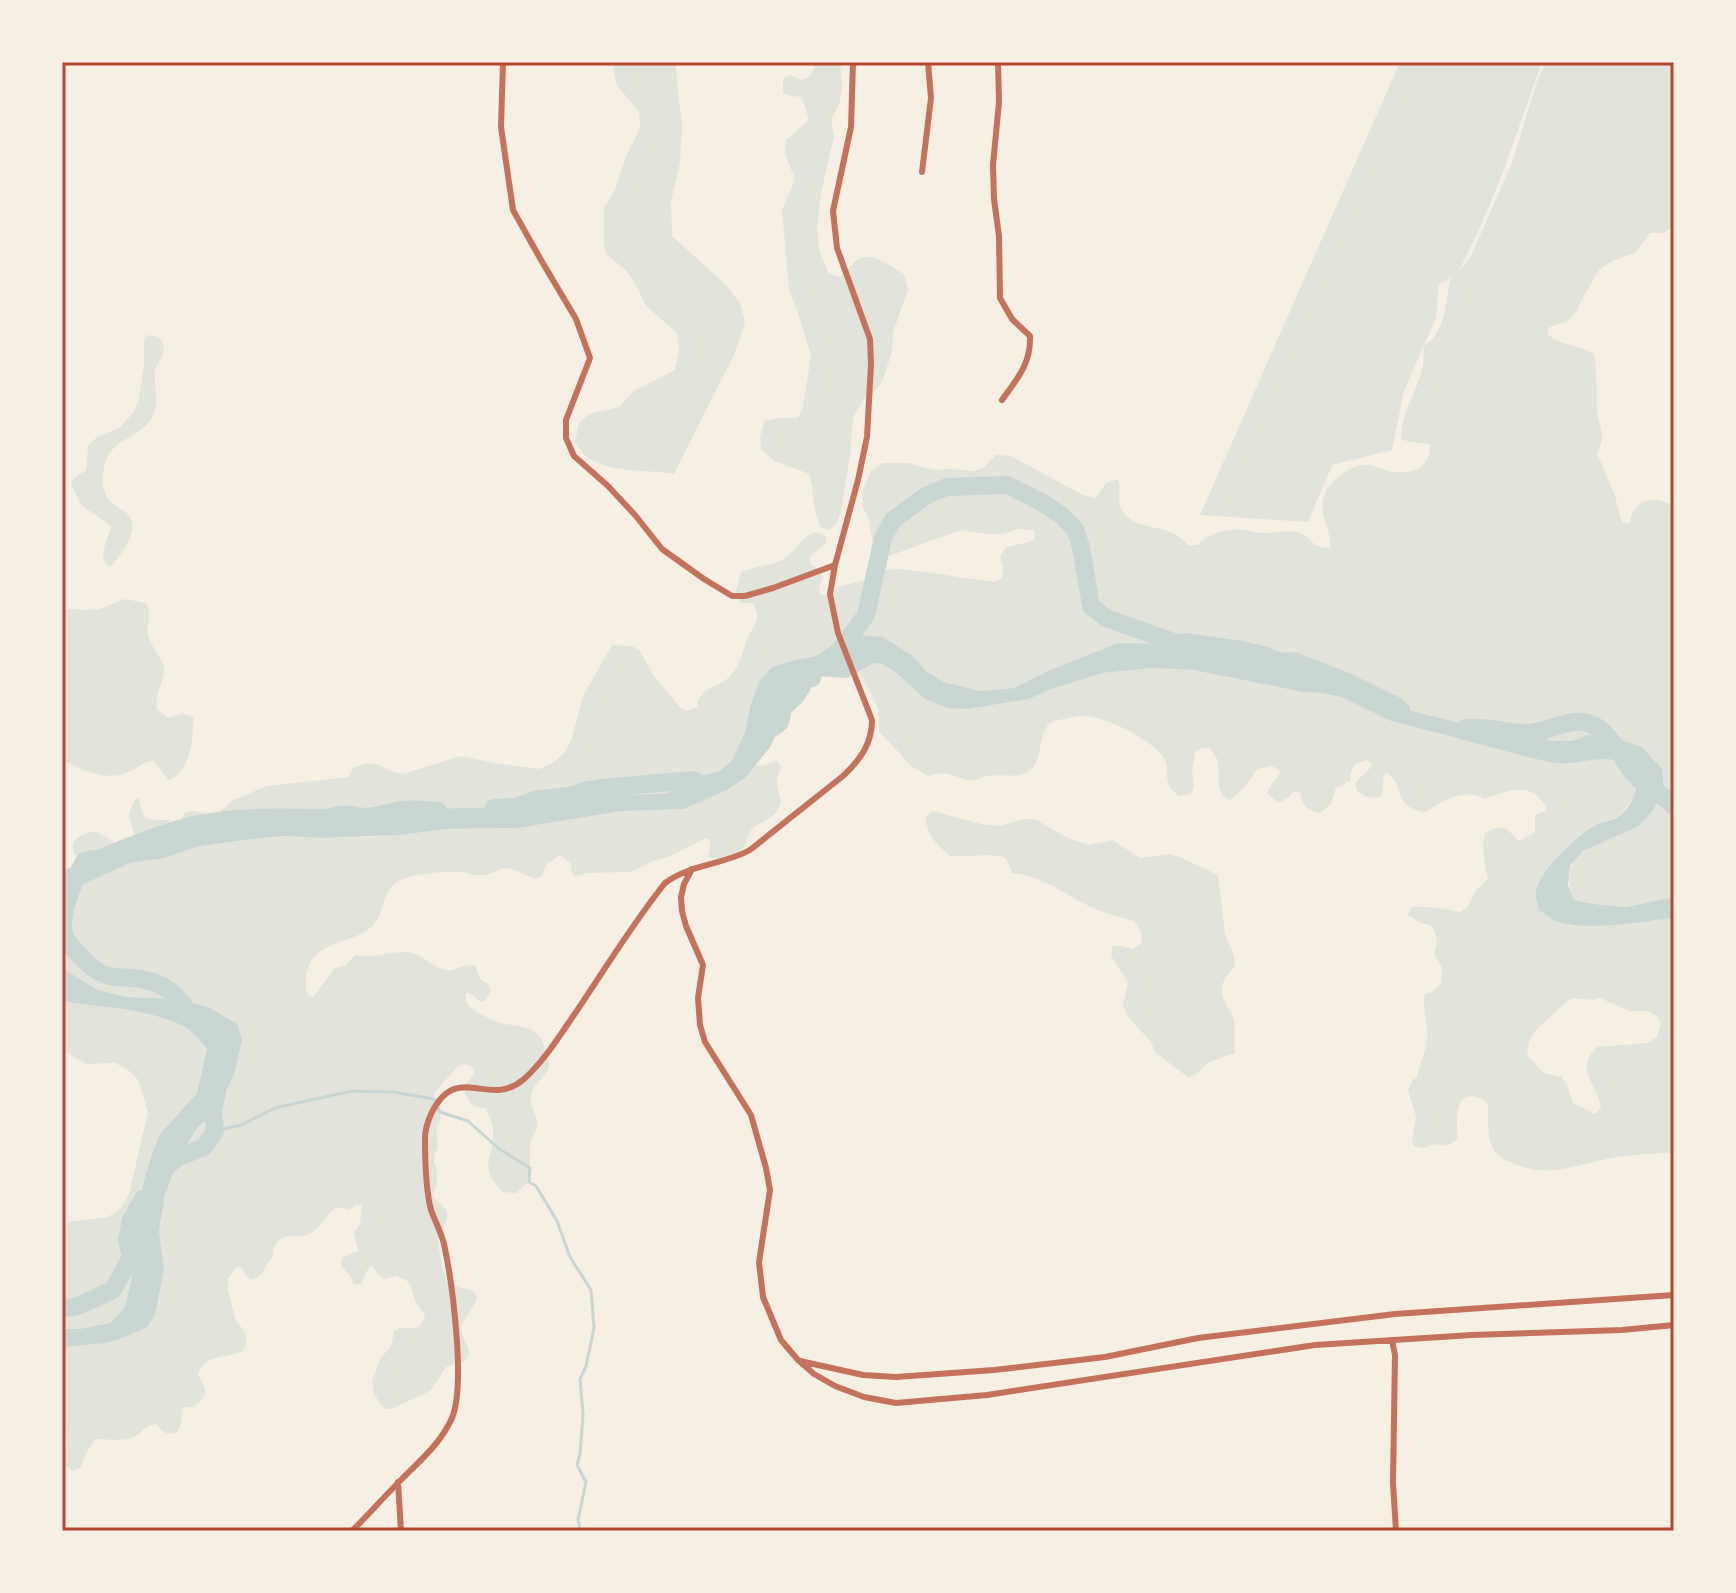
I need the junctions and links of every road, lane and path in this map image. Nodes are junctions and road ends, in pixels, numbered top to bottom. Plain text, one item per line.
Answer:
1 (503, 62) edge
2 (853, 62) edge
3 (928, 62) edge
4 (998, 62) edge
5 (922, 172) dead end
6 (1002, 400) dead end
7 (835, 565) junction
8 (692, 869) junction
9 (1674, 1295) edge
10 (1674, 1325) edge
11 (1392, 1340) junction
12 (798, 1360) junction
13 (398, 1482) junction
14 (352, 1531) edge
15 (401, 1531) edge
16 (1396, 1531) edge

1 - 7 street
2 - 7 street
3 - 5 street
4 - 6 street
7 - 8 street
8 - 12 street
8 - 13 street
9 - 12 street
10 - 11 street
11 - 12 street
11 - 16 street
13 - 14 street
13 - 15 street

